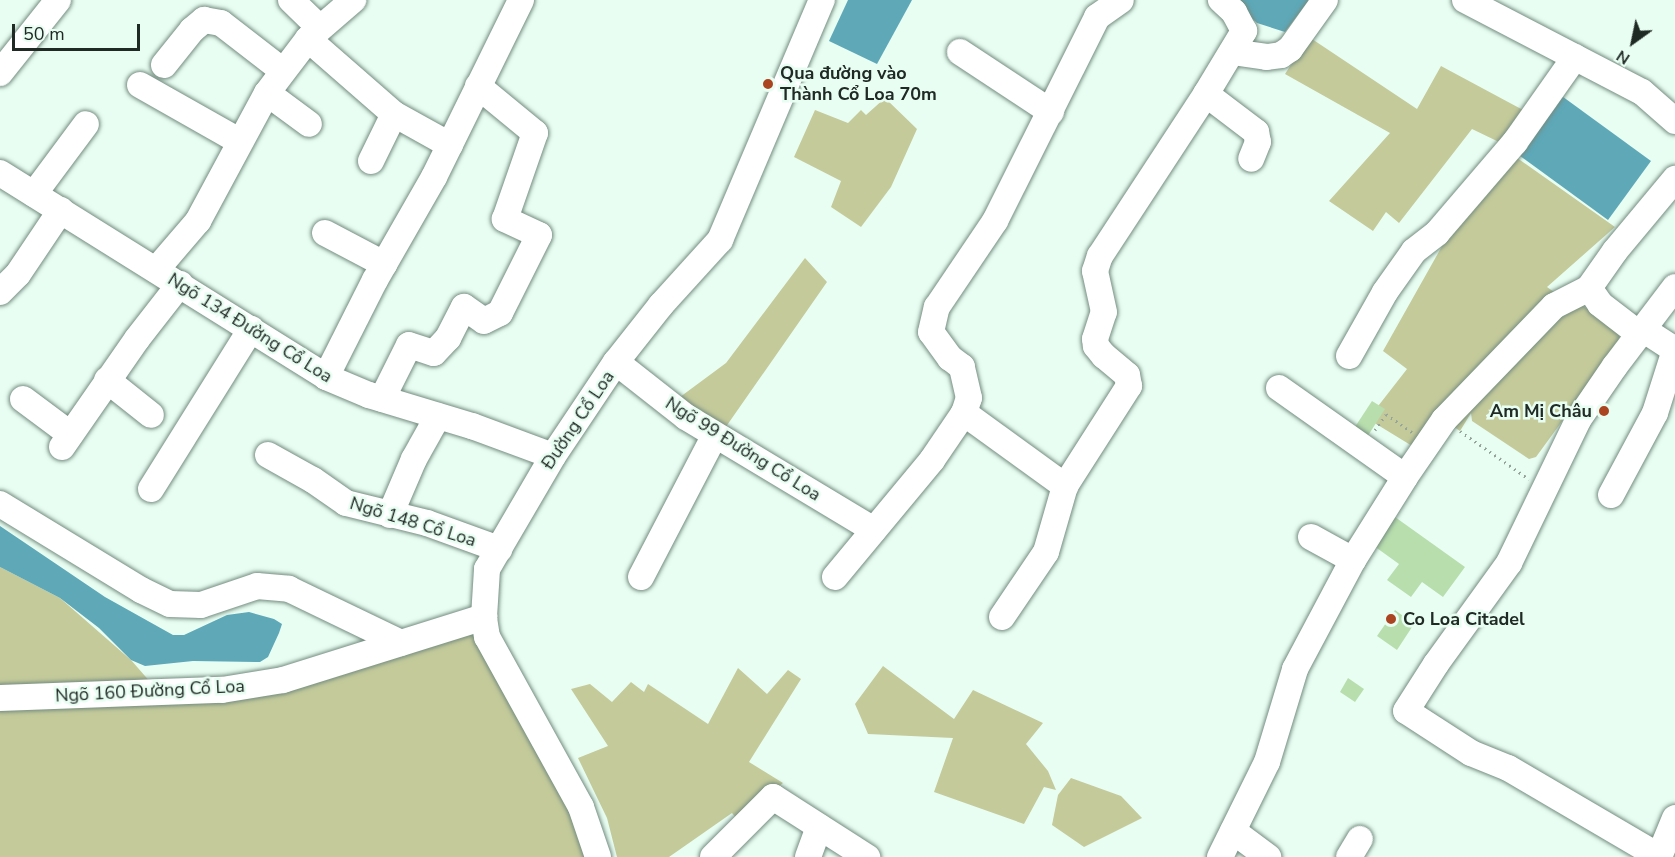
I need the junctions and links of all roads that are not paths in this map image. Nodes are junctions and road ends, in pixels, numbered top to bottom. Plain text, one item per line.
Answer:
1 (58, 0) edge
2 (291, 0) edge
3 (353, 0) edge
4 (521, 0) edge
5 (822, 0) edge
6 (1121, 0) edge
7 (1221, 0) edge
8 (1325, 0) edge
9 (1465, 0) edge
10 (314, 33) junction
11 (960, 52) dead end
12 (1232, 52) junction
13 (1575, 57) junction
14 (164, 65) dead end
15 (283, 71) junction
16 (0, 73) edge
17 (140, 86) dead end
18 (478, 86) junction
19 (267, 93) junction
20 (1206, 94) junction
21 (1051, 112) junction
22 (394, 114) junction
23 (1675, 121) edge
24 (86, 124) dead end
25 (309, 124) dead end
26 (239, 141) junction
27 (450, 145) junction
28 (1251, 159) dead end
29 (371, 160) dead end
30 (0, 173) edge
31 (1675, 178) edge
32 (34, 194) junction
33 (61, 210) junction
34 (325, 233) dead end
35 (384, 264) junction
36 (156, 270) junction
37 (180, 284) junction
38 (1675, 287) edge
39 (1589, 288) junction
40 (0, 292) edge
41 (251, 329) junction
42 (1641, 331) junction
43 (1349, 356) dead end
44 (616, 362) junction
45 (326, 376) junction
46 (108, 380) junction
47 (1279, 388) dead end
48 (23, 399) dead end
49 (382, 399) junction
50 (964, 413) junction
51 (151, 415) dead end
52 (438, 416) junction
53 (715, 435) junction
54 (268, 455) dead end
55 (553, 456) junction
56 (1405, 477) junction
57 (1065, 486) junction
58 (151, 489) dead end
59 (1611, 495) dead end
60 (0, 504) edge
61 (390, 516) junction
62 (874, 530) junction
63 (1311, 537) dead end
64 (499, 549) junction
65 (1353, 560) junction
66 (641, 577) dead end
67 (835, 577) dead end
68 (484, 617) junction
69 (1002, 617) dead end
70 (401, 643) junction
71 (0, 698) edge
72 (1675, 818) edge
73 (819, 826) junction
74 (1233, 831) junction
75 (598, 857) edge
76 (713, 857) edge
77 (808, 857) edge
78 (867, 857) edge
79 (1220, 857) edge
80 (1268, 857) edge
81 (1659, 857) edge

1 - 16 street
2 - 10 street
3 - 10 street
4 - 18 street
5 - 44 street, Đường Cổ Loa
6 - 21 street
7 - 12 street
8 - 12 street
9 - 13 street
10 - 15 street
10 - 22 street
11 - 21 street
12 - 20 street
13 - 23 street
13 - 43 street
14 - 15 street
15 - 19 street
17 - 26 street
18 - 27 street
18 - 49 street
19 - 25 street
19 - 26 street
20 - 28 street
20 - 57 street
21 - 50 street
22 - 27 street
22 - 29 street
24 - 32 street
26 - 36 street
27 - 35 street
30 - 32 street, Ngõ 134 Đường Cổ Loa
31 - 39 street
32 - 33 street, Ngõ 134 Đường Cổ Loa
33 - 36 street, Ngõ 134 Đường Cổ Loa
33 - 40 street
34 - 35 street
35 - 45 street
36 - 37 street, Ngõ 134 Đường Cổ Loa
37 - 41 street, Ngõ 134 Đường Cổ Loa
37 - 46 street
38 - 42 street
39 - 42 street
39 - 56 street
41 - 45 street, Ngõ 134 Đường Cổ Loa
41 - 58 street
42 - 59 street
42 - 81 street
44 - 53 street, Ngõ 99 Đường Cổ Loa
44 - 55 street, Đường Cổ Loa
45 - 49 street, Ngõ 134 Đường Cổ Loa
46 - 48 street
46 - 51 street
47 - 56 street
49 - 52 street, Ngõ 134 Đường Cổ Loa
50 - 57 street
50 - 62 street
52 - 55 street, Ngõ 134 Đường Cổ Loa
52 - 61 street
53 - 62 street, Ngõ 99 Đường Cổ Loa
53 - 66 street
54 - 61 street, Ngõ 148 Cổ Loa
55 - 64 street, Đường Cổ Loa
56 - 65 street
57 - 69 street
60 - 70 street
61 - 64 street, Ngõ 148 Cổ Loa
62 - 67 street
63 - 65 street
64 - 68 street, Đường Cổ Loa
65 - 74 street
68 - 70 street, Ngõ 160 Đường Cổ Loa
68 - 75 street, Đường Cổ Loa
70 - 71 street, Ngõ 160 Đường Cổ Loa
72 - 81 street
73 - 76 street
73 - 77 street
73 - 78 street
74 - 79 street
74 - 80 street

